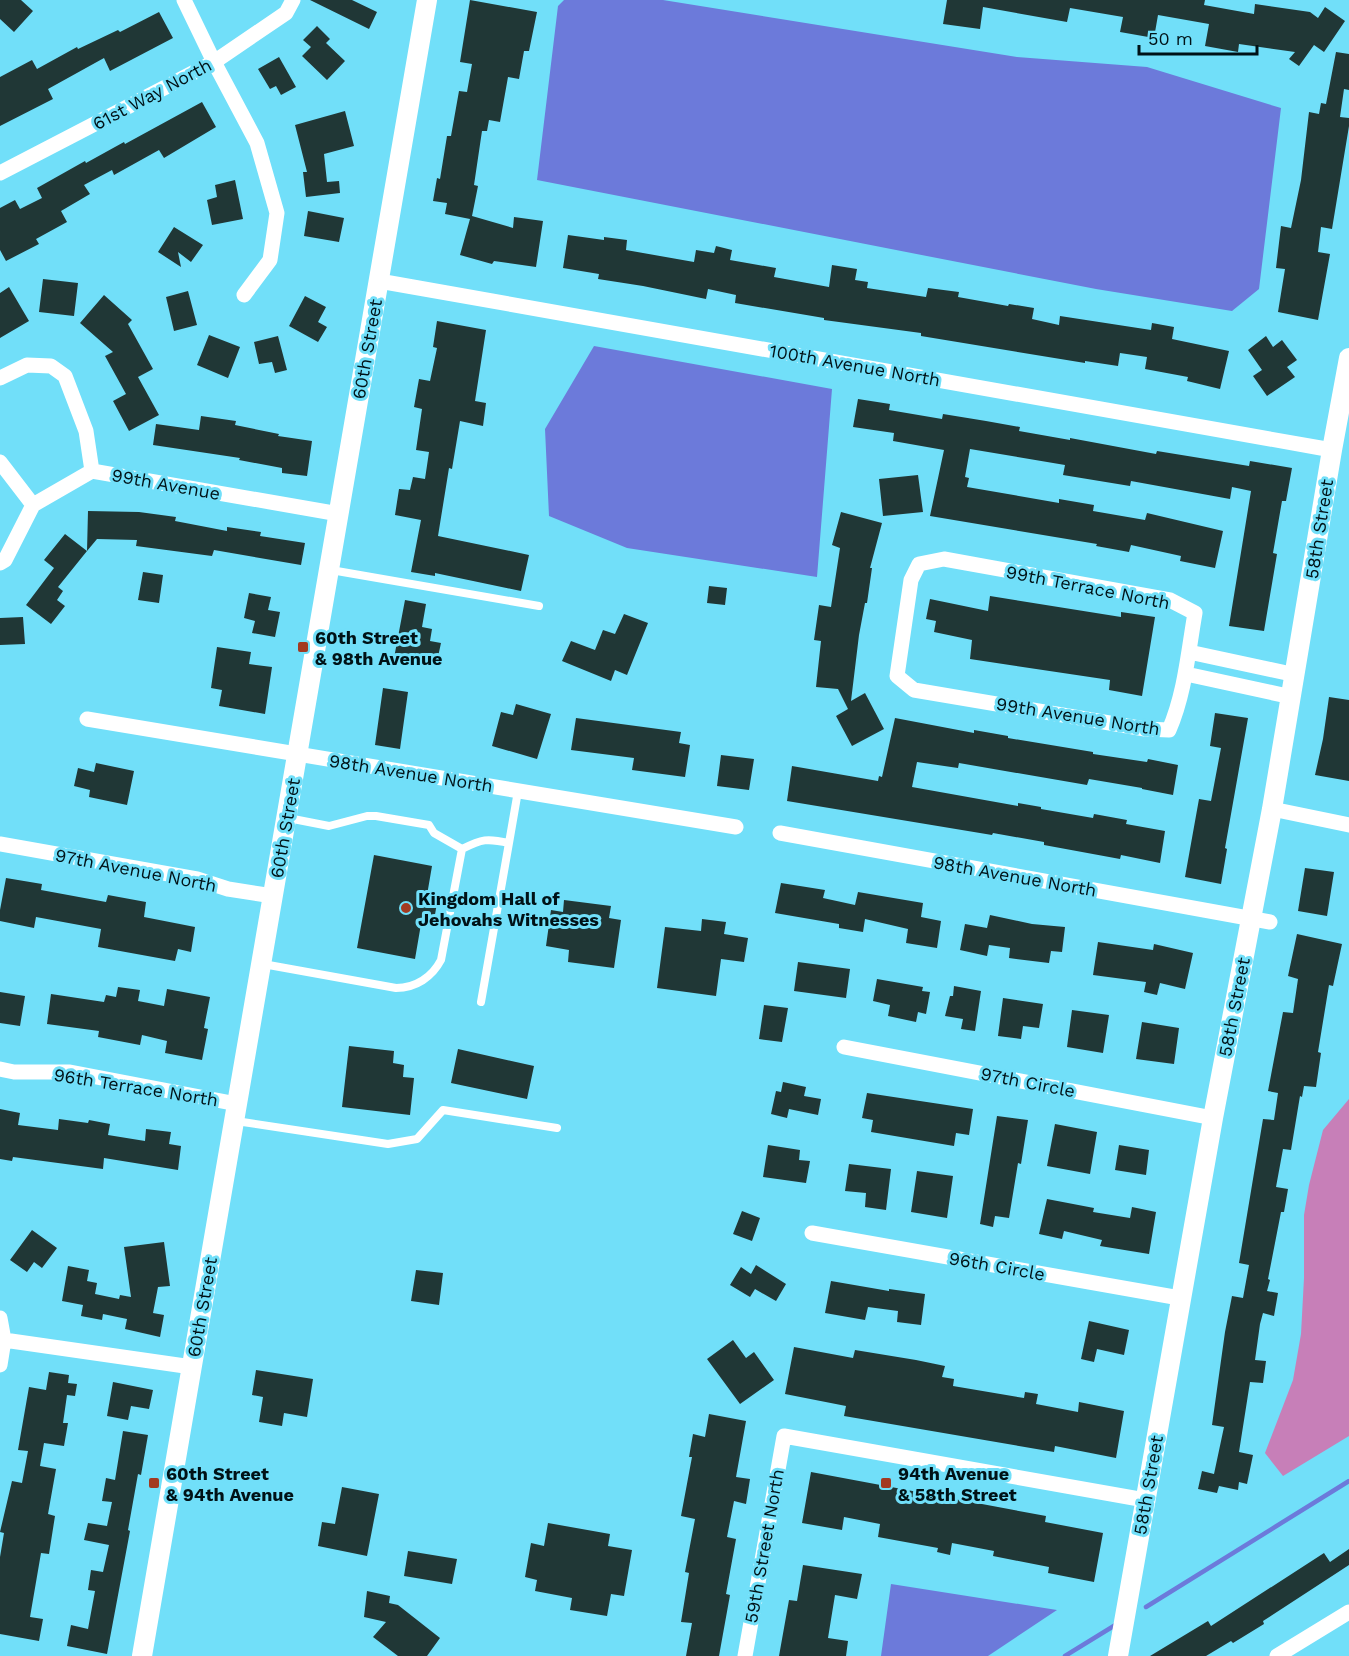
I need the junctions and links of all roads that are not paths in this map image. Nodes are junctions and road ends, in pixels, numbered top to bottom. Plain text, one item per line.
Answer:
1 (184, 0) edge
2 (293, 0) edge
3 (427, 0) edge
4 (214, 62) junction
5 (0, 172) edge
6 (379, 281) junction
7 (244, 295) dead end
8 (1349, 358) edge
9 (0, 378) edge
10 (1332, 450) junction
11 (0, 462) edge
12 (92, 471) junction
13 (33, 505) junction
14 (339, 514) junction
15 (0, 563) edge
16 (329, 570) junction
17 (540, 606) dead end
18 (1188, 652) junction
19 (1186, 674) junction
20 (1296, 675) junction
21 (897, 676) joint
22 (1292, 697) junction
23 (87, 719) dead end
24 (297, 754) junction
25 (518, 791) junction
26 (1272, 809) junction
27 (286, 818) junction
28 (1349, 825) edge
29 (736, 827) dead end
30 (780, 834) dead end
31 (509, 843) junction
32 (0, 844) edge
33 (462, 849) junction
34 (273, 896) junction
35 (1260, 920) junction
36 (261, 964) junction
37 (481, 1002) dead end
38 (843, 1047) dead end
39 (0, 1069) edge
40 (236, 1112) junction
41 (1213, 1118) junction
42 (556, 1128) dead end
43 (812, 1233) dead end
44 (1183, 1296) junction
45 (0, 1318) edge
46 (4, 1340) junction
47 (0, 1365) edge
48 (192, 1367) junction
49 (1145, 1500) junction
50 (1349, 1612) edge
51 (1119, 1651) edge
52 (142, 1656) edge
53 (745, 1656) edge
54 (1277, 1656) edge

1 - 4 street
2 - 4 street, 61st Way North
3 - 6 street, 60th Street
4 - 5 street, 61st Way North
4 - 7 street
6 - 10 street, 100th Avenue North
6 - 14 street, 60th Street
8 - 10 street, 58th Street
9 - 12 street
10 - 20 street, 58th Street
11 - 13 street
12 - 13 street, 99th Avenue
12 - 14 street, 99th Avenue
13 - 15 street
14 - 16 street, 60th Street
16 - 17 lane
16 - 24 street, 60th Street
18 - 19 street, 99th Terrace North
18 - 20 street
18 - 21 street, 99th Terrace North
19 - 21 street, 99th Avenue North
19 - 22 street
20 - 22 street, 58th Street
22 - 26 street, 58th Street
23 - 24 street, 98th Avenue North
24 - 25 street, 98th Avenue North
24 - 27 street, 60th Street
25 - 29 street, 98th Avenue North
25 - 31 lane
26 - 28 street
26 - 35 street, 58th Street
27 - 33 lane
27 - 34 street, 60th Street
30 - 35 street, 98th Avenue North
31 - 33 lane
31 - 37 lane
32 - 34 street, 97th Avenue North
33 - 36 lane
34 - 36 street, 60th Street
35 - 41 street, 58th Street
36 - 40 street, 60th Street
38 - 41 street, 97th Circle
39 - 40 street, 96th Terrace North
40 - 42 lane
40 - 48 street, 60th Street
41 - 44 street, 58th Street
43 - 44 street, 96th Circle
44 - 49 street, 58th Street
45 - 46 street
46 - 47 street
46 - 48 street
48 - 52 street, 60th Street
49 - 51 street, 58th Street
49 - 53 street, 59th Street North
50 - 54 street

